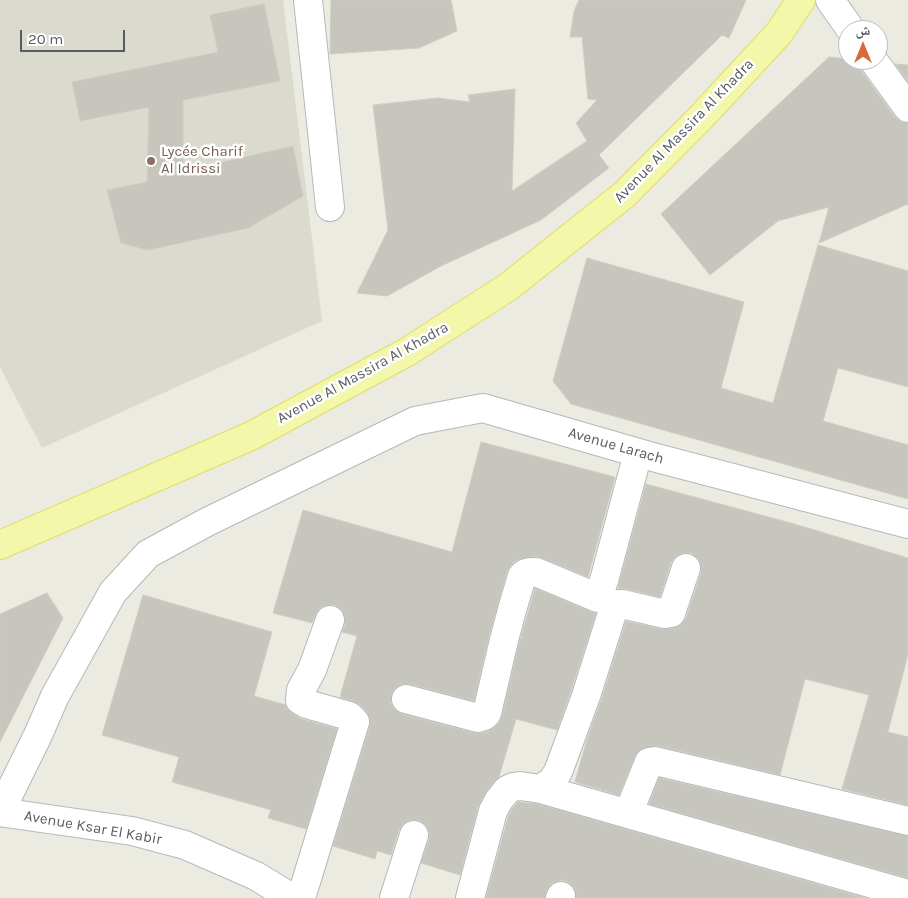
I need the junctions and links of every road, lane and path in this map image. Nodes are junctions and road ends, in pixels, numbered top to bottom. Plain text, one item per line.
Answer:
1 (308, 0) edge
2 (801, 0) edge
3 (830, 0) edge
4 (845, 20) edge
5 (880, 70) edge
6 (908, 108) edge
7 (330, 207) dead end
8 (638, 453) junction
9 (908, 524) edge
10 (0, 544) edge
11 (686, 568) dead end
12 (607, 601) junction
13 (330, 620) dead end
14 (406, 699) dead end
15 (541, 789) junction
16 (0, 812) edge
17 (628, 814) junction
18 (908, 822) edge
19 (414, 834) dead end
20 (908, 894) edge
21 (292, 898) edge
22 (301, 898) edge
23 (394, 898) edge
24 (470, 898) edge

1 - 7 street
2 - 10 main road, Avenue Al Massira Al Khadra
3 - 4 street
5 - 6 street
8 - 9 street, Avenue Larach
8 - 12 street
8 - 16 street, Avenue Larach
11 - 12 street
12 - 14 street
12 - 15 street
13 - 22 street
15 - 17 street
15 - 24 street
16 - 21 street, Avenue Ksar El Kabir
17 - 18 street
17 - 20 street
19 - 23 street

